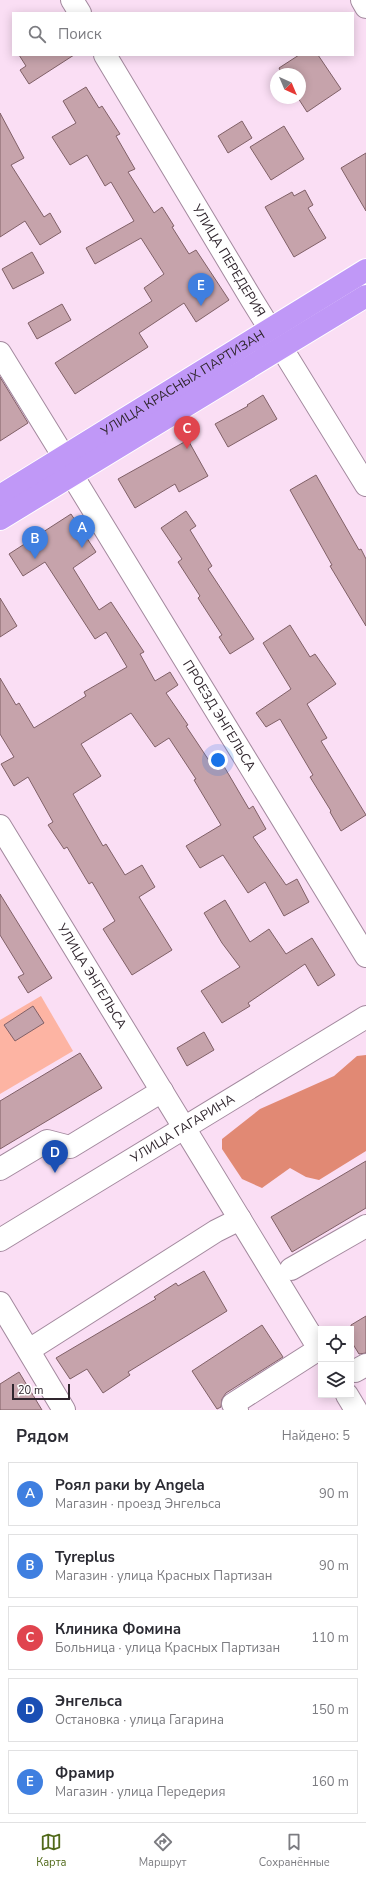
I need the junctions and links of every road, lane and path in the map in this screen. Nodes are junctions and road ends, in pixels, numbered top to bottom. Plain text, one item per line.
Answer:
1 (72, 0) edge
2 (362, 0) edge
3 (366, 7) edge
4 (79, 12) edge
5 (106, 56) edge
6 (366, 270) edge
7 (366, 296) edge
8 (276, 339) junction
9 (0, 353) edge
10 (68, 466) junction
11 (366, 485) edge
12 (0, 496) edge
13 (0, 519) edge
14 (0, 826) edge
15 (366, 956) edge
16 (366, 1017) edge
17 (162, 1091) junction
18 (184, 1128) junction
19 (0, 1169) edge
20 (240, 1218) junction
21 (366, 1226) edge
22 (0, 1240) edge
23 (291, 1269) dead end
24 (0, 1304) edge
25 (318, 1348) edge
26 (29, 1350) junction
27 (318, 1352) edge
28 (349, 1398) edge
29 (64, 1410) edge
30 (237, 1410) edge
31 (356, 1410) edge

1 - 4 street
2 - 3 street
5 - 8 street, УЛИЦА ПЕРЕДЕРИЯ
6 - 8 highway, УЛИЦА КРАСНЫХ ПАРТИЗАН
7 - 8 highway, УЛИЦА КРАСНЫХ ПАРТИЗАН
8 - 10 highway, УЛИЦА КРАСНЫХ ПАРТИЗАН
8 - 11 street, УЛИЦА ПЕРЕДЕРИЯ
9 - 10 street, ПРОЕЗД ЭНГЕЛЬСА
10 - 12 highway, УЛИЦА КРАСНЫХ ПАРТИЗАН
10 - 13 highway, УЛИЦА КРАСНЫХ ПАРТИЗАН
10 - 15 street, ПРОЕЗД ЭНГЕЛЬСА
14 - 17 street, УЛИЦА ЭНГЕЛЬСА
16 - 18 street, УЛИЦА ГАГАРИНА
17 - 18 street, УЛИЦА ЭНГЕЛЬСА
17 - 19 street
18 - 20 street, УЛИЦА ЭНГЕЛЬСА
18 - 22 street, УЛИЦА ГАГАРИНА
20 - 25 street, УЛИЦА ЭНГЕЛЬСА
20 - 26 street
21 - 23 street
24 - 26 street
26 - 29 street
27 - 30 street
28 - 31 street

